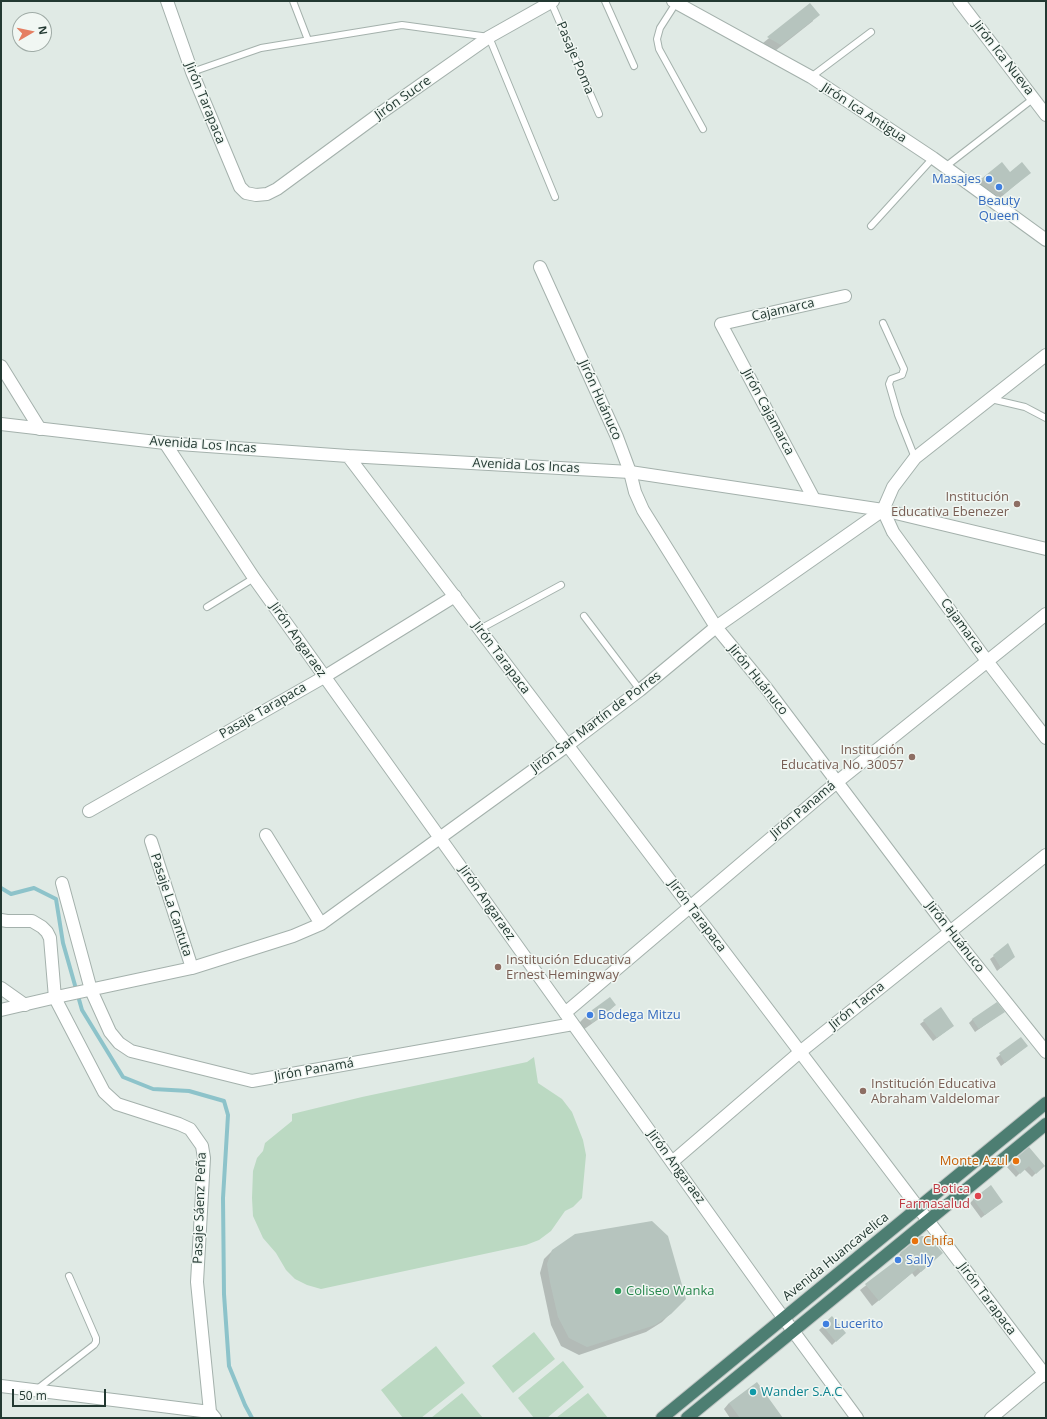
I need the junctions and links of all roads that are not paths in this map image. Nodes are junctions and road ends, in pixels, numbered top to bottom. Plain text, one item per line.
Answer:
1 (166, 1) edge
2 (293, 1) edge
3 (552, 1) edge
4 (605, 1) edge
5 (959, 1) edge
6 (675, 2) edge
7 (871, 32) dead end
8 (489, 36) junction
9 (308, 40) junction
10 (634, 66) dead end
11 (192, 72) junction
12 (811, 77) junction
13 (1034, 98) junction
14 (599, 114) dead end
15 (1046, 115) edge
16 (703, 129) dead end
17 (933, 158) junction
18 (945, 167) junction
19 (256, 195) joint
20 (555, 197) dead end
21 (871, 226) dead end
22 (1046, 240) edge
23 (540, 267) dead end
24 (845, 296) dead end
25 (884, 323) dead end
26 (721, 324) joint
27 (1046, 355) edge
28 (1, 366) edge
29 (991, 399) junction
30 (1046, 418) edge
31 (1, 424) edge
32 (40, 429) junction
33 (165, 443) junction
34 (348, 456) junction
35 (915, 458) junction
36 (630, 472) junction
37 (814, 500) junction
38 (883, 510) junction
39 (1046, 549) edge
40 (254, 578) junction
41 (561, 585) dead end
42 (455, 596) junction
43 (207, 607) dead end
44 (1046, 614) edge
45 (584, 616) dead end
46 (716, 627) junction
47 (480, 629) junction
48 (987, 661) junction
49 (324, 676) junction
50 (640, 690) junction
51 (1046, 738) edge
52 (568, 745) junction
53 (837, 782) junction
54 (89, 811) dead end
55 (266, 835) dead end
56 (440, 837) junction
57 (151, 841) dead end
58 (1046, 854) edge
59 (62, 883) dead end
60 (689, 906) junction
61 (1, 920) edge
62 (321, 924) junction
63 (950, 932) junction
64 (192, 968) junction
65 (1, 988) edge
66 (89, 991) junction
67 (58, 997) junction
68 (25, 1004) junction
69 (1, 1010) edge
70 (565, 1013) junction
71 (573, 1024) junction
72 (800, 1052) junction
73 (1046, 1052) edge
74 (1046, 1103) edge
75 (1046, 1124) edge
76 (672, 1162) junction
77 (918, 1208) junction
78 (928, 1221) junction
79 (69, 1276) dead end
80 (784, 1318) junction
81 (793, 1331) junction
82 (1045, 1374) edge
83 (1, 1386) edge
84 (36, 1390) junction
85 (213, 1415) edge
86 (662, 1418) edge
87 (687, 1418) edge
88 (857, 1418) edge
89 (991, 1418) edge

1 - 11 street, Jirón Tarapaca
2 - 9 lane
3 - 8 street, Jirón Sucre
3 - 14 lane, Pasaje Poma
4 - 10 lane
5 - 13 street, Jirón Ica Nueva
6 - 12 street, Jirón Ica Antigua
6 - 16 lane
7 - 12 lane
8 - 9 lane
8 - 19 street, Jirón Sucre
8 - 20 lane
9 - 11 lane
11 - 19 street, Jirón Tarapaca
12 - 17 street, Jirón Ica Antigua
13 - 15 street, Jirón Ica Nueva
13 - 18 lane
17 - 18 street, Jirón Ica Antigua
17 - 21 lane
18 - 22 street, Jirón Ica Antigua
23 - 36 street, Jirón Huánuco
24 - 26 street, Cajamarca
25 - 35 lane
26 - 37 street, Jirón Cajamarca
27 - 29 street
28 - 32 street
29 - 30 lane
29 - 35 street
31 - 32 street, Avenida Los Incas
32 - 33 street, Avenida Los Incas
33 - 34 street, Avenida Los Incas
33 - 40 street, Jirón Angaraez
34 - 36 street, Avenida Los Incas
34 - 42 street, Jirón Tarapaca
35 - 38 street
36 - 37 street, Avenida Los Incas
36 - 46 street, Jirón Huánuco
37 - 38 street, Avenida Los Incas
38 - 39 street, Avenida Los Incas
38 - 46 street, Jirón San Martín de Porres
38 - 48 street, Cajamarca
40 - 43 lane
40 - 49 street, Jirón Angaraez
41 - 47 lane
42 - 47 street, Jirón Tarapaca
42 - 49 street, Pasaje Tarapaca
44 - 48 street, Jirón Panamá
45 - 50 lane
46 - 50 street, Jirón San Martín de Porres
46 - 53 street, Jirón Huánuco
47 - 52 street, Jirón Tarapaca
48 - 51 street, Cajamarca
48 - 53 street, Jirón Panamá
49 - 54 street, Pasaje Tarapaca
49 - 56 street, Jirón Angaraez
50 - 52 street, Jirón San Martín de Porres
52 - 56 street, Jirón San Martín de Porres
52 - 60 street, Jirón Tarapaca
53 - 60 street, Jirón Panamá
53 - 63 street, Jirón Huánuco
55 - 62 street
56 - 62 street, Jirón San Martín de Porres
56 - 70 street, Jirón Angaraez
57 - 64 street, Pasaje La Cantuta
58 - 63 street, Jirón Tacna
59 - 66 street, Jirón Panamá
60 - 70 street, Jirón Panamá
60 - 72 street, Jirón Tarapaca
61 - 67 street
62 - 64 street, Jirón San Martín de Porres
63 - 72 street, Jirón Tacna
63 - 73 street, Jirón Huánuco
64 - 66 street, Jirón San Martín de Porres
65 - 68 street
66 - 67 street, Jirón San Martín de Porres
66 - 71 street, Jirón Panamá
67 - 68 street, Jirón San Martín de Porres
67 - 85 street, Pasaje Sáenz Peña
68 - 69 street, Jirón San Martín de Porres
70 - 71 street, Jirón Angaraez
71 - 76 street, Jirón Angaraez
72 - 76 street, Jirón Tacna
72 - 77 street, Jirón Tarapaca
74 - 77 highway, Avenida Huancavelica
75 - 78 highway
76 - 80 street, Jirón Angaraez
77 - 78 street, Jirón Tarapaca
77 - 80 highway, Avenida Huancavelica
78 - 81 highway
78 - 82 street, Jirón Tarapaca
79 - 84 lane
80 - 81 street, Jirón Angaraez
80 - 86 highway, Avenida Huancavelica
81 - 87 highway
81 - 88 street, Jirón Angaraez
82 - 89 street
83 - 84 street
84 - 85 street

